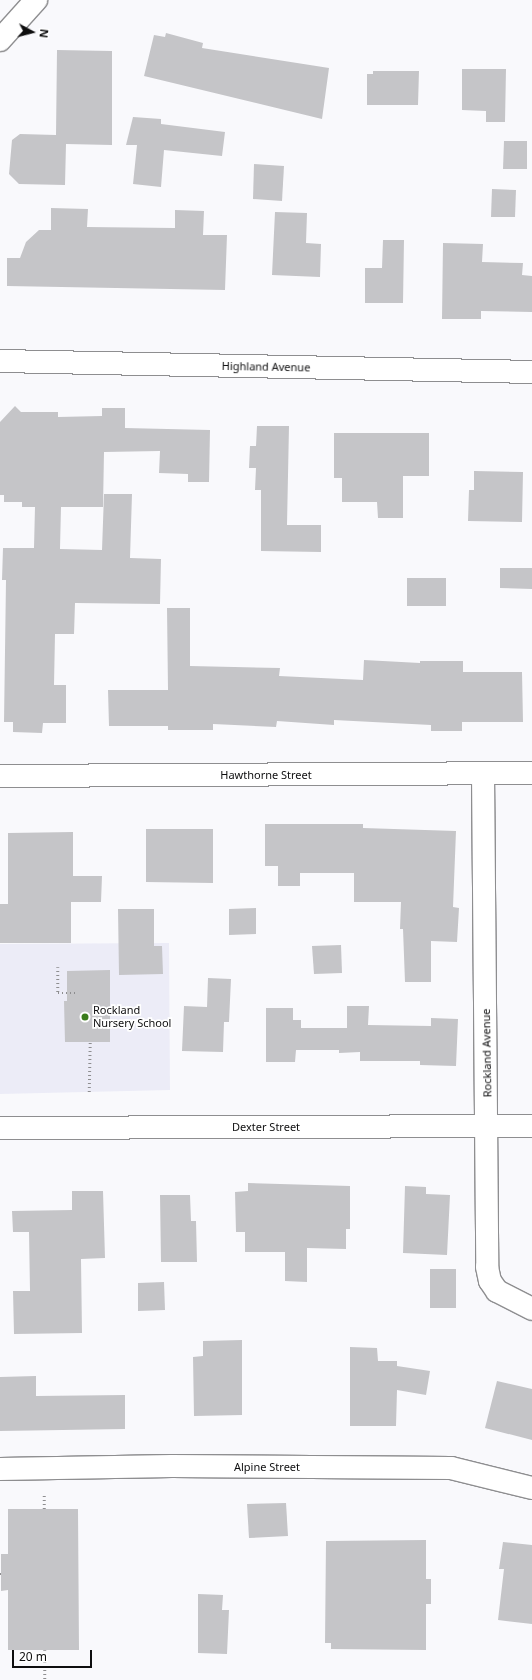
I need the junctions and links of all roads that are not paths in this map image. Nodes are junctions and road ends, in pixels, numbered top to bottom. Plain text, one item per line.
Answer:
1 (36, 0) edge
2 (0, 40) edge
3 (0, 361) edge
4 (532, 372) edge
5 (483, 773) junction
6 (532, 773) edge
7 (0, 776) edge
8 (532, 1126) edge
9 (488, 1127) junction
10 (0, 1128) edge
11 (532, 1309) edge
12 (0, 1469) edge
13 (532, 1488) edge

1 - 2 street
3 - 4 street, Highland Avenue
5 - 6 street, Hawthorne Street
5 - 7 street, Hawthorne Street
5 - 9 street, Rockland Avenue
8 - 9 street, Dexter Street
9 - 10 street, Dexter Street
9 - 11 street, Rockland Avenue
12 - 13 street, Alpine Street

